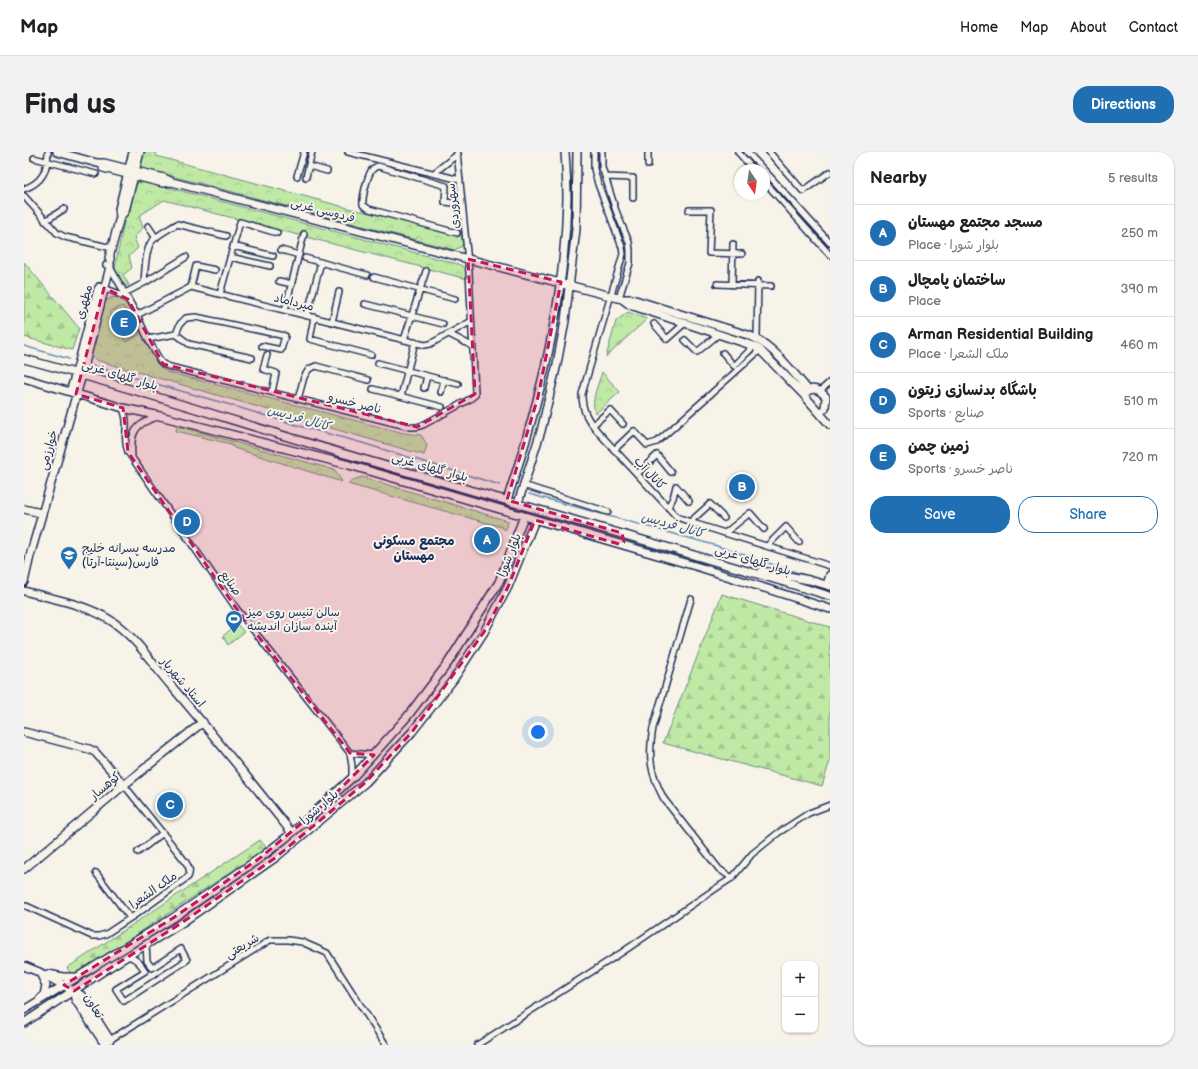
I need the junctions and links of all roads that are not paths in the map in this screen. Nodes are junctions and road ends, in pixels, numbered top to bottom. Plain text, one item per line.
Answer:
1 (48, 152) edge
2 (57, 152) edge
3 (134, 152) edge
4 (140, 152) edge
5 (304, 152) edge
6 (312, 152) edge
7 (348, 152) edge
8 (374, 152) edge
9 (565, 152) edge
10 (577, 152) edge
11 (594, 152) edge
12 (602, 152) edge
13 (643, 152) edge
14 (648, 152) edge
15 (738, 152) edge
16 (747, 152) edge
17 (769, 152) edge
18 (458, 153) edge
19 (34, 158) dead end
20 (373, 158) junction
21 (47, 162) junction
22 (749, 164) edge
23 (758, 164) edge
24 (648, 165) dead end
25 (309, 166) junction
26 (327, 171) dead end
27 (131, 172) junction
28 (830, 172) edge
29 (96, 174) dead end
30 (434, 174) junction
31 (297, 176) dead end
32 (306, 177) dead end
33 (605, 177) junction
34 (770, 177) edge
35 (460, 180) junction
36 (770, 188) edge
37 (24, 189) edge
38 (24, 196) edge
39 (633, 198) dead end
40 (462, 204) junction
41 (64, 209) dead end
42 (689, 210) dead end
43 (45, 221) junction
44 (148, 226) dead end
45 (277, 233) dead end
46 (457, 233) dead end
47 (304, 234) dead end
48 (226, 236) dead end
49 (156, 238) junction
50 (830, 243) edge
51 (733, 244) dead end
52 (233, 246) junction
53 (281, 250) dead end
54 (111, 251) junction
55 (733, 254) junction
56 (742, 254) dead end
57 (299, 255) junction
58 (830, 255) edge
59 (273, 256) dead end
60 (186, 257) dead end
61 (230, 257) junction
62 (305, 258) dead end
63 (468, 259) junction
64 (321, 262) junction
65 (108, 266) junction
66 (270, 266) dead end
67 (215, 270) dead end
68 (426, 270) dead end
69 (367, 274) dead end
70 (374, 277) dead end
71 (279, 281) dead end
72 (561, 282) junction
73 (144, 283) junction
74 (292, 284) junction
75 (570, 284) junction
76 (717, 284) dead end
77 (758, 284) junction
78 (732, 285) junction
79 (771, 286) dead end
80 (101, 287) junction
81 (191, 287) junction
82 (420, 289) junction
83 (339, 292) dead end
84 (125, 293) junction
85 (220, 294) junction
86 (611, 296) junction
87 (620, 298) junction
88 (128, 299) junction
89 (455, 299) dead end
90 (365, 304) dead end
91 (286, 310) junction
92 (137, 315) junction
93 (411, 315) junction
94 (307, 316) junction
95 (314, 317) junction
96 (332, 322) junction
97 (470, 322) junction
98 (685, 323) junction
99 (443, 324) dead end
100 (654, 324) dead end
101 (176, 334) junction
102 (449, 334) junction
103 (719, 334) junction
104 (757, 338) junction
105 (148, 339) junction
106 (404, 340) junction
107 (686, 340) dead end
108 (414, 342) junction
109 (262, 346) dead end
110 (472, 346) junction
111 (757, 348) junction
112 (723, 353) dead end
113 (267, 355) dead end
114 (371, 355) dead end
115 (80, 358) junction
116 (252, 358) dead end
117 (24, 359) edge
118 (378, 363) dead end
119 (63, 370) junction
120 (407, 370) junction
121 (79, 374) junction
122 (427, 376) junction
123 (24, 378) edge
124 (368, 380) dead end
125 (444, 380) junction
126 (830, 382) edge
127 (458, 384) dead end
128 (424, 388) dead end
129 (373, 389) dead end
130 (820, 391) junction
131 (272, 392) junction
132 (441, 392) dead end
133 (805, 392) junction
134 (73, 393) junction
135 (828, 395) edge
136 (401, 396) junction
137 (298, 399) junction
138 (442, 407) dead end
139 (123, 408) junction
140 (825, 412) edge
141 (160, 416) junction
142 (622, 424) dead end
143 (593, 425) junction
144 (830, 425) edge
145 (614, 450) junction
146 (132, 457) junction
147 (671, 472) dead end
148 (636, 474) junction
149 (427, 478) junction
150 (513, 481) junction
151 (523, 485) junction
152 (426, 487) junction
153 (507, 500) junction
154 (689, 501) dead end
155 (518, 503) junction
156 (668, 507) junction
157 (24, 508) edge
158 (608, 512) dead end
159 (41, 513) junction
160 (524, 516) junction
161 (724, 518) dead end
162 (535, 520) junction
163 (690, 522) junction
164 (764, 530) dead end
165 (622, 533) junction
166 (725, 533) junction
167 (799, 542) dead end
168 (618, 544) junction
169 (767, 546) junction
170 (830, 566) edge
171 (741, 568) junction
172 (830, 576) edge
173 (24, 582) edge
174 (828, 586) edge
175 (24, 591) edge
176 (830, 596) edge
177 (691, 599) dead end
178 (830, 609) edge
179 (203, 722) junction
180 (24, 732) edge
181 (350, 753) junction
182 (374, 755) junction
183 (352, 778) junction
184 (124, 784) junction
185 (830, 804) edge
186 (163, 833) junction
187 (292, 833) junction
188 (138, 852) dead end
189 (24, 869) edge
190 (96, 873) dead end
191 (732, 878) junction
192 (24, 905) edge
193 (130, 918) junction
194 (146, 945) junction
195 (128, 956) junction
196 (24, 966) edge
197 (152, 968) junction
198 (144, 971) junction
199 (40, 972) junction
200 (77, 977) junction
201 (64, 986) junction
202 (74, 991) junction
203 (37, 1002) junction
204 (24, 1010) edge
205 (24, 1023) edge
206 (105, 1043) edge
207 (386, 1045) edge
208 (477, 1045) edge

1 - 21 street
2 - 27 main road, فردوسی غربی
3 - 27 main road, مطهری
4 - 27 main road, مطهری
5 - 31 street
6 - 25 street
7 - 20 street
8 - 20 street
9 - 72 main road
10 - 75 main road
11 - 86 street, کانال آب
12 - 33 street
13 - 14 street
14 - 24 street
15 - 22 street
16 - 23 street
17 - 28 street
18 - 30 street
18 - 35 street, سهروردی
19 - 21 street
20 - 30 street
21 - 29 street
21 - 37 street
25 - 26 street
25 - 32 street
27 - 54 main road, مطهری
27 - 63 main road, فردوسی غربی
30 - 35 street
33 - 39 street
33 - 87 street
34 - 50 street
35 - 40 street, سهروردی
36 - 58 street
38 - 43 street
40 - 46 street
40 - 63 street, سهروردی
41 - 43 street
42 - 55 street
43 - 54 street
44 - 49 street
45 - 52 street
47 - 57 street
48 - 49 street
49 - 73 street
51 - 55 street
52 - 59 street
52 - 61 street
53 - 57 street
54 - 65 main road, مطهری
55 - 56 street
55 - 78 street
57 - 74 street
60 - 73 street
61 - 66 street
61 - 85 street
62 - 64 street
63 - 72 main road, فردوسی غربی
63 - 97 street, ناصر خسرو
64 - 69 street
64 - 94 street
65 - 80 main road, مطهری
65 - 84 street, ناصر خسرو
67 - 81 street
68 - 82 street
70 - 82 street
71 - 74 street
72 - 75 main road, فردوسی غربی
72 - 150 main road
73 - 84 street
74 - 91 street
75 - 86 main road, فردوسی غربی
75 - 151 main road
76 - 78 street
77 - 78 street
77 - 79 street
77 - 104 street
80 - 88 street
80 - 115 main road, مطهری
80 - 121 main road
81 - 85 street, میرداماد
81 - 92 street
82 - 89 street
82 - 93 street
83 - 96 street
84 - 88 street, ناصر خسرو
85 - 91 street, میرداماد
86 - 87 main road, فردوسی غربی
86 - 143 street, کانال آب
87 - 98 main road
87 - 104 main road
88 - 92 street, ناصر خسرو
90 - 93 street
91 - 94 street, میرداماد
92 - 105 street, ناصر خسرو
93 - 99 street
93 - 106 street
94 - 95 street, میرداماد
95 - 96 street, میرداماد
95 - 114 street
96 - 106 street, میرداماد
97 - 102 street, میرداماد
97 - 110 street, ناصر خسرو
98 - 100 street
98 - 103 main road
101 - 105 street
101 - 109 street
101 - 116 street
102 - 108 street, میرداماد
102 - 110 street
103 - 107 street
103 - 111 main road
104 - 133 main road
105 - 131 street, ناصر خسرو
106 - 108 street, میرداماد
108 - 120 street
110 - 137 street, ناصر خسرو
111 - 112 street
111 - 133 main road
111 - 145 street
113 - 131 street
115 - 119 main road
115 - 121 main road, مطهری
117 - 119 main road, بلوار گلهای غربی
118 - 120 street
119 - 121 main road, بلوار گلهای غربی
120 - 122 street
120 - 136 street
121 - 134 main road, مطهری
121 - 149 main road, بلوار گلهای غربی
122 - 125 street
122 - 128 street
123 - 134 main road, بلوار گلهای غربی
124 - 137 street
125 - 127 street
125 - 132 street
126 - 130 street
129 - 136 street
130 - 133 main road
130 - 135 main road
131 - 137 street, ناصر خسرو
133 - 140 main road
134 - 139 main road, بلوار گلهای غربی
134 - 159 main road, خوارزمی
135 - 140 main road
136 - 138 street
139 - 141 main road, بلوار گلهای غربی
139 - 146 street, صنایع
140 - 144 main road
141 - 146 street
141 - 152 main road, بلوار گلهای غربی
142 - 143 street
143 - 145 street, کانال آب
145 - 148 street, کانال آب
146 - 181 street, صنایع
147 - 148 street
148 - 156 street, کانال آب
149 - 152 main road
149 - 153 main road, بلوار گلهای غربی
150 - 151 main road
150 - 153 main road
151 - 155 main road
151 - 158 street
152 - 160 main road, بلوار گلهای غربی
153 - 155 main road, بلوار گلهای غربی
154 - 156 street
155 - 165 main road, بلوار گلهای غربی
156 - 163 street, کانال آب
157 - 159 main road
159 - 173 main road, خوارزمی
160 - 162 main road, بلوار گلهای غربی
160 - 182 main road, بلوار شورا
161 - 163 street
162 - 168 main road, بلوار گلهای غربی
162 - 194 main road, بلوار شورا
163 - 166 street, کانال آب
164 - 166 street
165 - 168 main road
165 - 171 main road, بلوار گلهای غربی
166 - 169 street, کانال آب
167 - 169 street
168 - 178 main road, بلوار گلهای غربی
169 - 170 street, کانال آب
171 - 174 main road
171 - 176 main road, بلوار گلهای غربی
172 - 174 main road
175 - 179 main road, استاد شهریار
177 - 191 street
179 - 184 main road, کوهسار
179 - 187 main road, استاد شهریار
180 - 184 main road
181 - 182 street
181 - 183 street
182 - 183 main road, بلوار شورا
183 - 187 main road, بلوار شورا
184 - 186 street, ملک الشعرا
184 - 189 main road, کوهسار
185 - 191 street
186 - 188 street
186 - 193 street, ملک الشعرا
187 - 200 main road, بلوار شورا
190 - 193 street
191 - 208 street
192 - 193 street, ملک الشعرا
194 - 195 main road, بلوار شورا
194 - 197 street
195 - 198 street
195 - 202 main road, بلوار شورا
196 - 199 main road
197 - 198 street
197 - 198 street
199 - 200 main road
199 - 201 main road
199 - 203 main road
200 - 201 main road, بلوار شورا
201 - 202 main road
201 - 203 main road, بلوار شورا
202 - 205 main road, بلوار شورا
202 - 206 main road, تعاون
203 - 204 main road, بلوار شورا
206 - 207 street, شریعتی

